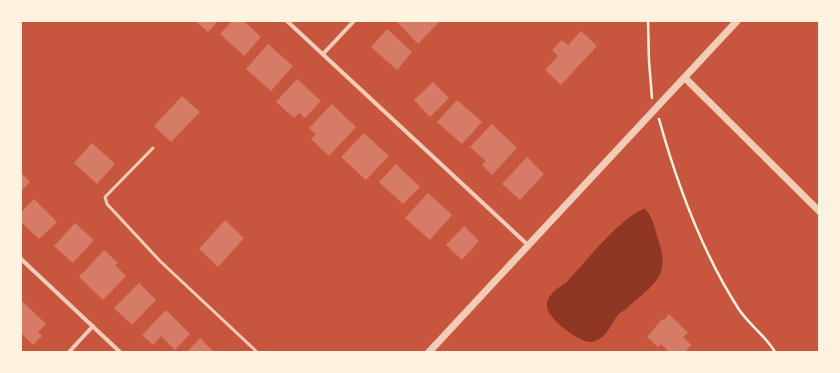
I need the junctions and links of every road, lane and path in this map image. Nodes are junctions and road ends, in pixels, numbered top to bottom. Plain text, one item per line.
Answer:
1 (288, 21) edge
2 (354, 21) edge
3 (648, 21) edge
4 (737, 21) edge
5 (323, 54) junction
6 (685, 78) junction
7 (653, 100) dead end
8 (658, 116) dead end
9 (153, 148) dead end
10 (819, 211) edge
11 (529, 246) junction
12 (21, 259) edge
13 (93, 326) junction
14 (69, 352) edge
15 (120, 352) edge
16 (257, 352) edge
17 (429, 352) edge
18 (775, 352) edge

1 - 5 street
2 - 5 street
3 - 7 path
4 - 6 street
5 - 11 street
6 - 10 street
6 - 11 street
8 - 18 path
9 - 16 lane
11 - 17 street
12 - 13 street
13 - 14 street
13 - 15 street

